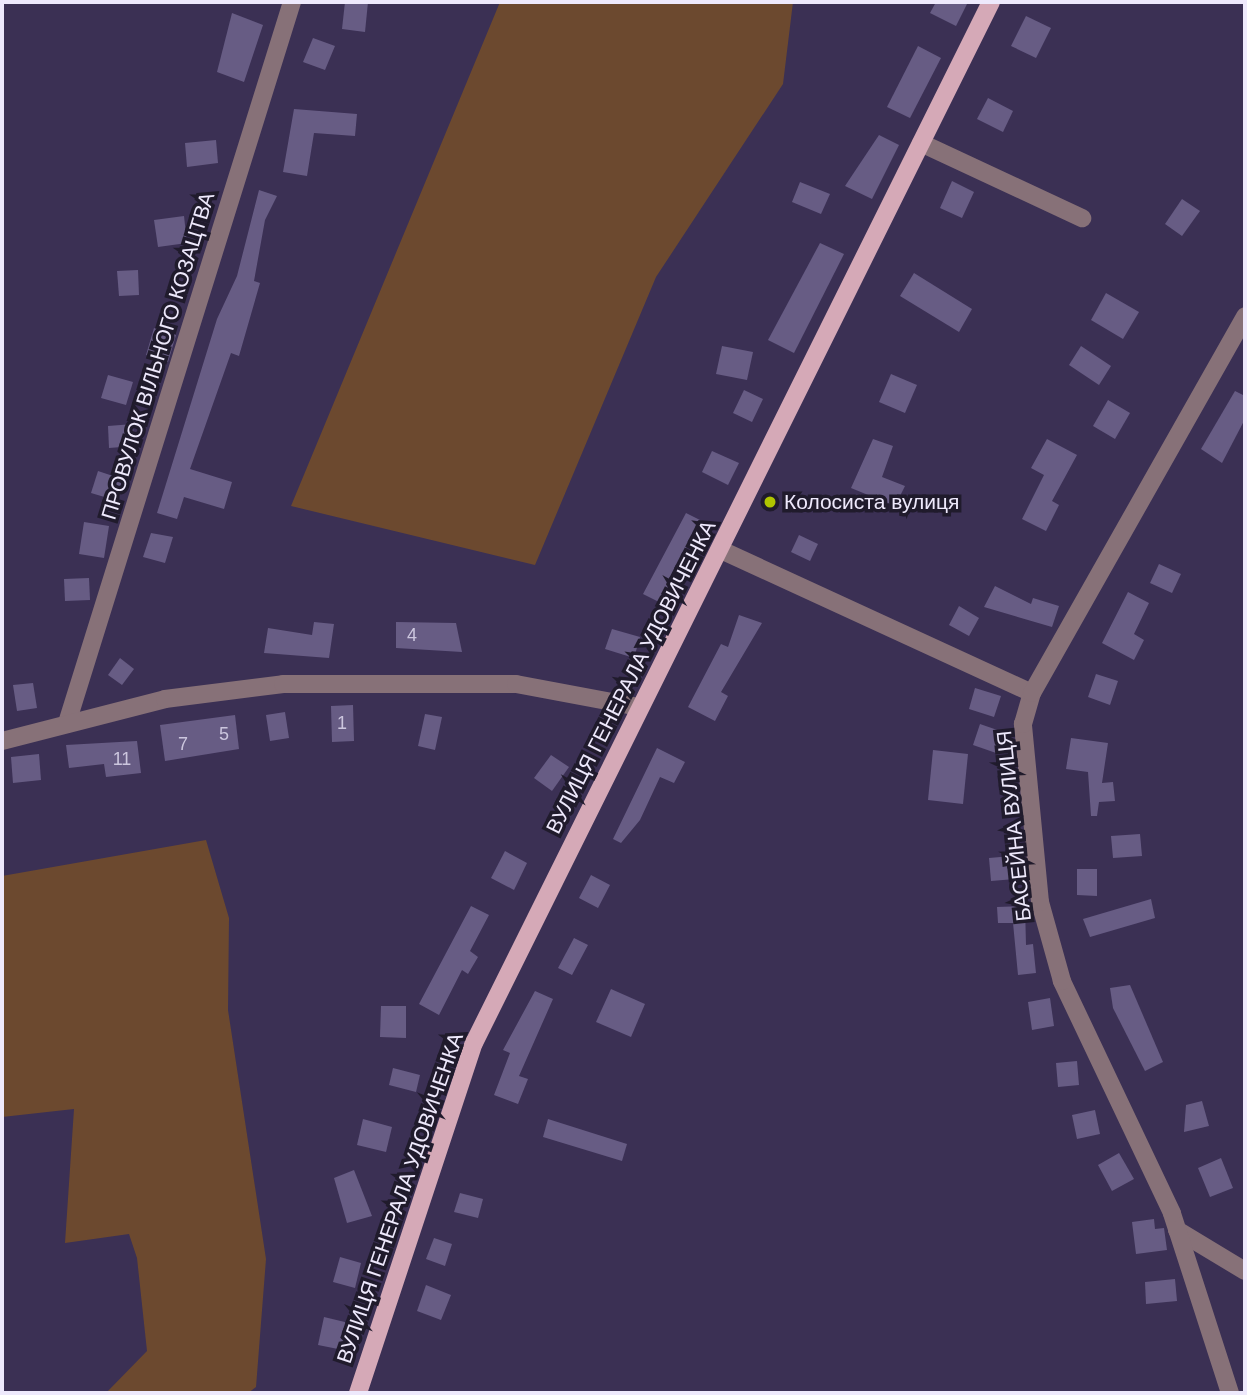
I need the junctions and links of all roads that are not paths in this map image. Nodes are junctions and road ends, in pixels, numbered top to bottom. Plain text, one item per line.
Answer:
1 (292, 2) edge
2 (991, 2) edge
3 (921, 144) junction
4 (1082, 218) dead end
5 (1245, 316) edge
6 (721, 550) junction
7 (1032, 693) junction
8 (639, 708) junction
9 (67, 723) junction
10 (2, 741) edge
11 (1177, 1230) junction
12 (1245, 1271) edge
13 (1230, 1390) edge
14 (358, 1393) edge

1 - 9 street, ПРОВУЛОК ВІЛЬНОГО КОЗАЦТВА
2 - 3 main road, ВУЛИЦЯ ГЕНЕРАЛА УДОВИЧЕНКА
3 - 4 street
3 - 6 main road, ВУЛИЦЯ ГЕНЕРАЛА УДОВИЧЕНКА
5 - 7 street, БАСЕЙНА ВУЛИЦЯ
6 - 7 street
6 - 8 main road, ВУЛИЦЯ ГЕНЕРАЛА УДОВИЧЕНКА
7 - 11 street, БАСЕЙНА ВУЛИЦЯ
8 - 9 street
8 - 14 main road, ВУЛИЦЯ ГЕНЕРАЛА УДОВИЧЕНКА
9 - 10 street
11 - 12 street
11 - 13 street, БАСЕЙНА ВУЛИЦЯ

